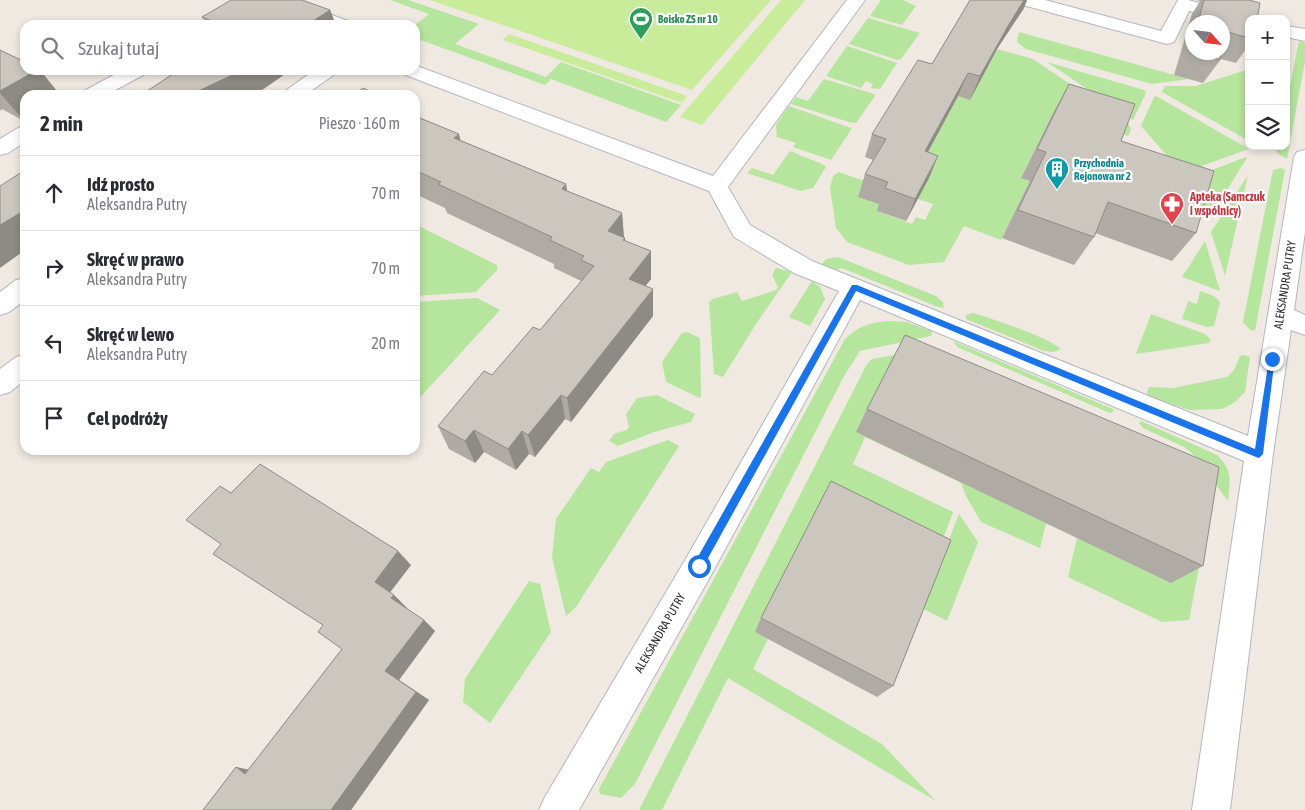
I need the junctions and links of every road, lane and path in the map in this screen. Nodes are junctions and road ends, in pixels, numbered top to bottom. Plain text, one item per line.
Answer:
1 (275, 0) edge
2 (856, 0) edge
3 (1025, 0) edge
4 (257, 10) edge
5 (329, 20) edge
6 (1245, 20) edge
7 (1290, 32) edge
8 (1305, 36) edge
9 (420, 74) edge
10 (129, 75) edge
11 (321, 75) edge
12 (100, 90) edge
13 (299, 90) edge
14 (20, 136) edge
15 (0, 148) edge
16 (1305, 157) edge
17 (717, 186) junction
18 (854, 287) junction
19 (20, 290) edge
20 (0, 305) edge
21 (1293, 321) edge
22 (20, 369) edge
23 (0, 384) edge
24 (1259, 454) junction
25 (558, 810) edge
26 (1211, 810) edge

1 - 4 street
1 - 5 street
2 - 17 street
3 - 6 street
7 - 8 street
9 - 17 street
10 - 12 street
11 - 13 street
14 - 15 street
16 - 21 street, ALEKSANDRA PUTRY
17 - 18 street
18 - 24 street
18 - 25 street, ALEKSANDRA PUTRY
19 - 20 street
21 - 24 street, ALEKSANDRA PUTRY
22 - 23 street
24 - 26 street, ALEKSANDRA PUTRY

